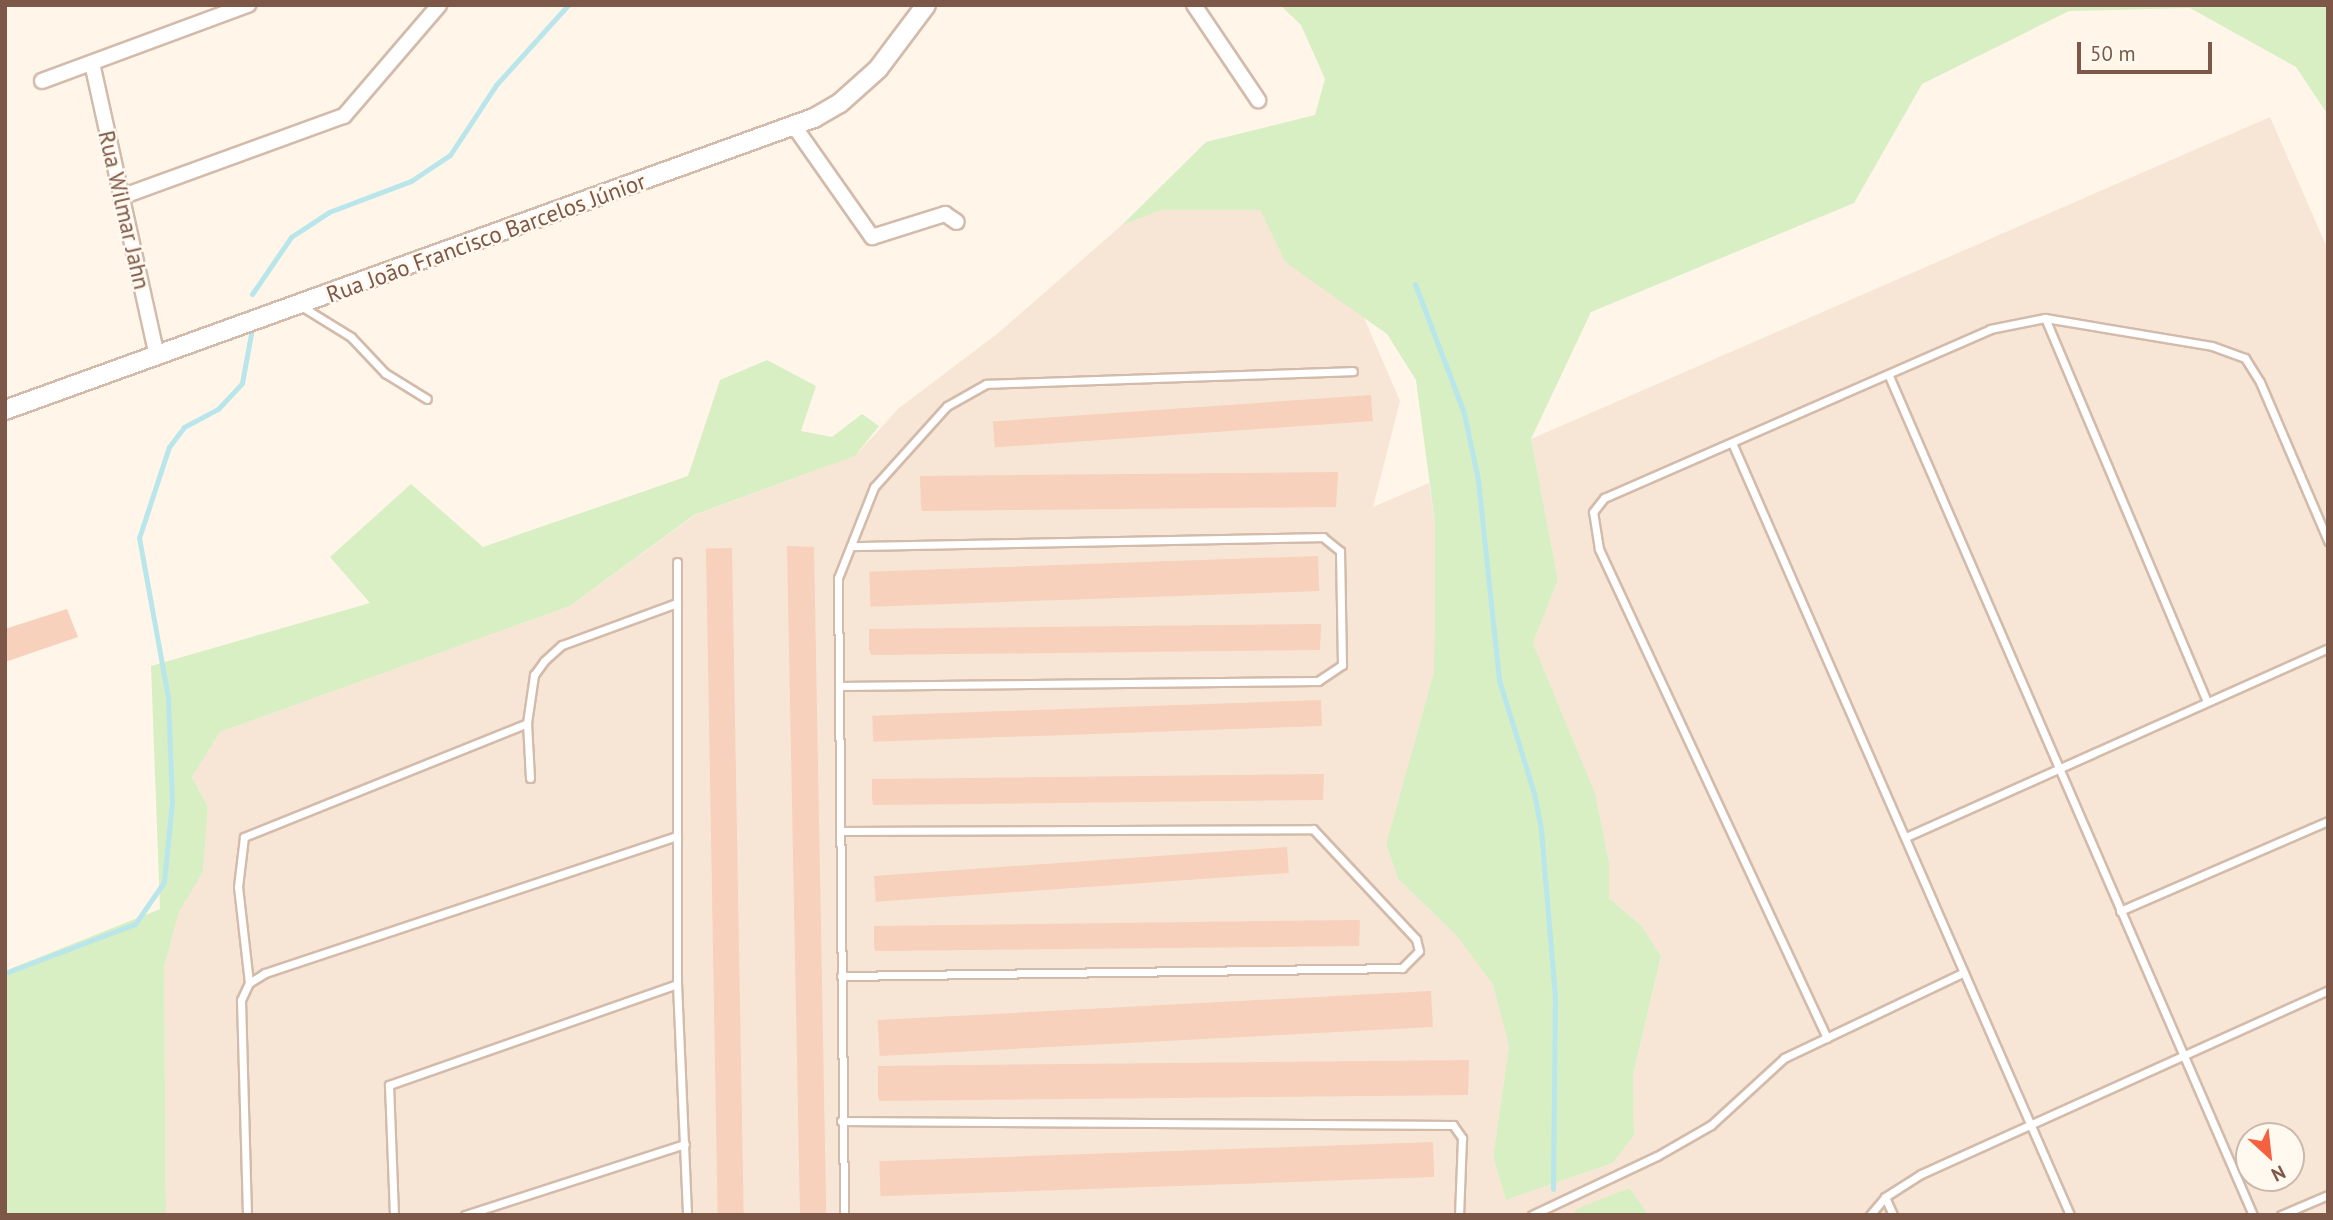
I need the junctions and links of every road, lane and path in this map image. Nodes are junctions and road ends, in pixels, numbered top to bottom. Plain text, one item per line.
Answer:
1 (248, 5) edge
2 (439, 5) edge
3 (926, 5) edge
4 (1194, 5) edge
5 (92, 63) junction
6 (42, 81) dead end
7 (1258, 100) dead end
8 (793, 126) junction
9 (121, 197) junction
10 (957, 222) dead end
11 (300, 306) junction
12 (2045, 318) junction
13 (157, 357) junction
14 (1353, 371) dead end
15 (1889, 376) junction
16 (427, 399) dead end
17 (5, 410) edge
18 (1733, 445) junction
19 (2328, 541) edge
20 (851, 546) junction
21 (677, 562) dead end
22 (677, 603) junction
23 (2328, 648) edge
24 (839, 686) junction
25 (2206, 700) junction
26 (527, 723) junction
27 (2057, 767) junction
28 (530, 778) dead end
29 (2328, 821) edge
30 (840, 831) junction
31 (677, 836) junction
32 (1906, 837) junction
33 (2120, 911) junction
34 (1964, 972) junction
35 (841, 976) junction
36 (249, 983) junction
37 (677, 985) junction
38 (2328, 990) edge
39 (1827, 1038) junction
40 (2185, 1055) junction
41 (841, 1121) junction
42 (2029, 1123) junction
43 (685, 1144) junction
44 (2328, 1195) edge
45 (1885, 1198) junction
46 (247, 1215) edge
47 (394, 1215) edge
48 (465, 1215) edge
49 (687, 1215) edge
50 (844, 1215) edge
51 (1459, 1215) edge
52 (1532, 1215) edge
53 (1870, 1215) edge
54 (1893, 1215) edge
55 (2070, 1215) edge
56 (2253, 1215) edge
57 (2281, 1215) edge

1 - 5 street
2 - 9 street
3 - 8 street, Rua João Francisco Barcelos Júnior
4 - 7 street
5 - 6 street
5 - 9 street, Rua Wilmar Jahn
8 - 10 street
8 - 11 street, Rua João Francisco Barcelos Júnior
9 - 13 street, Rua Wilmar Jahn
11 - 13 street, Rua João Francisco Barcelos Júnior
11 - 16 lane
12 - 15 lane
12 - 19 lane
12 - 25 lane
13 - 17 street, Rua João Francisco Barcelos Júnior
14 - 20 lane
15 - 18 lane
15 - 27 lane
18 - 32 lane
18 - 39 lane
20 - 24 lane
20 - 24 lane
21 - 22 lane
22 - 26 lane
22 - 31 lane
23 - 25 lane
24 - 30 lane
25 - 27 lane
26 - 28 lane
26 - 36 lane
27 - 32 lane
27 - 33 lane
29 - 33 lane
30 - 35 lane
30 - 35 lane
31 - 36 lane
31 - 37 lane
32 - 34 lane
33 - 40 lane
34 - 39 lane
34 - 42 lane
35 - 41 lane
36 - 46 lane
37 - 43 lane
37 - 47 lane
38 - 40 lane
39 - 52 lane
40 - 42 lane
40 - 56 lane
41 - 50 lane
41 - 51 lane
42 - 45 lane
42 - 55 lane
43 - 48 lane
43 - 49 lane
44 - 57 lane
45 - 53 lane
45 - 54 lane

